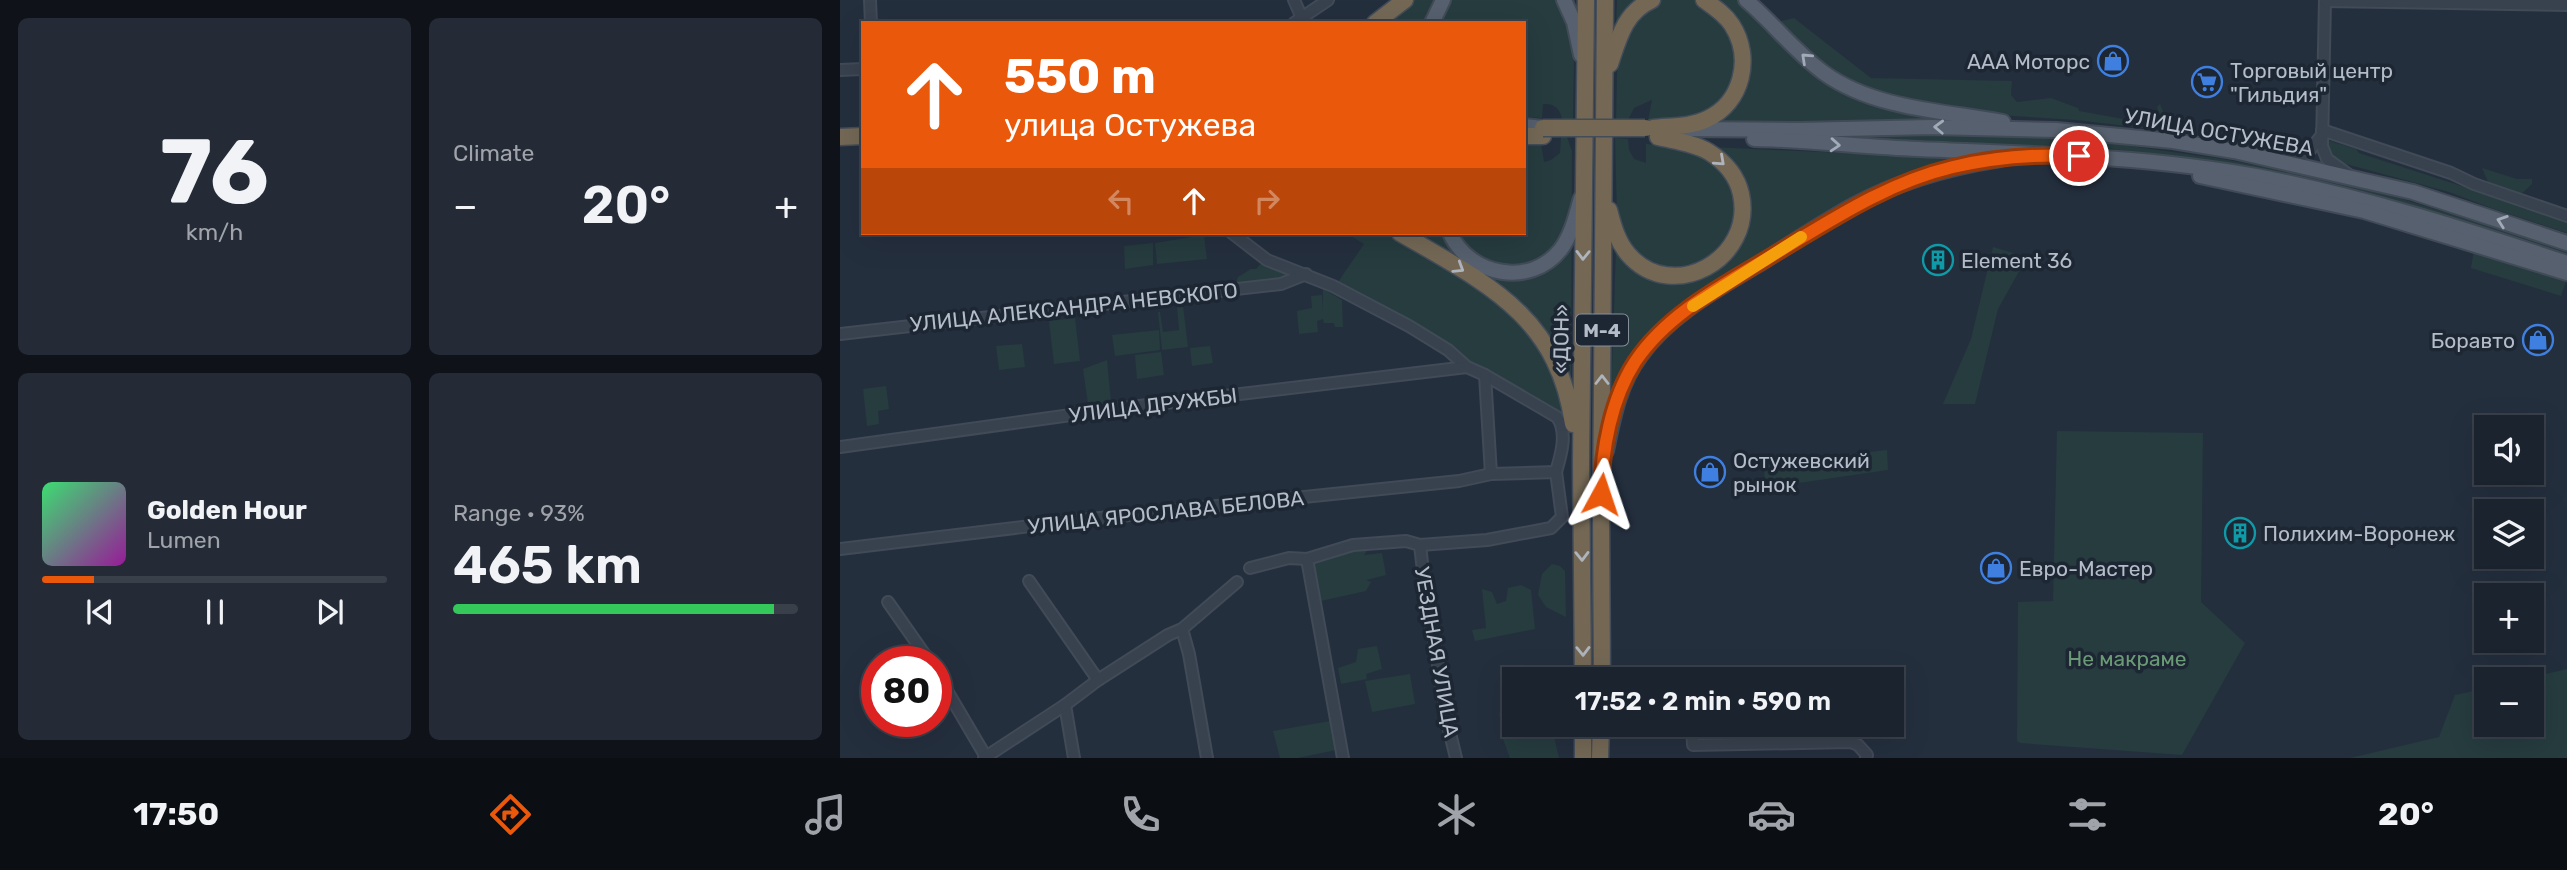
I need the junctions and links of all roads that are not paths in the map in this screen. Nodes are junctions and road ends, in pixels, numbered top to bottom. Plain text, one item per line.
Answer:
1 (870, 0) edge
2 (1294, 0) edge
3 (1328, 0) edge
4 (1405, 0) edge
5 (1443, 0) edge
6 (1564, 0) edge
7 (1586, 0) edge
8 (1605, 0) edge
9 (1652, 0) edge
10 (1704, 0) edge
11 (1746, 0) edge
12 (2325, 0) edge
13 (2567, 5) edge
14 (1298, 20) edge
15 (871, 21) edge
16 (1378, 21) edge
17 (1433, 21) edge
18 (840, 69) edge
19 (861, 69) edge
20 (1606, 76) junction
21 (1584, 77) junction
22 (1526, 128) edge
23 (2056, 130) junction
24 (1543, 132) junction
25 (1650, 133) junction
26 (2321, 133) junction
27 (861, 136) edge
28 (840, 137) edge
29 (1526, 137) edge
30 (2039, 154) junction
31 (2099, 157) junction
32 (2276, 160) junction
33 (2351, 177) junction
34 (1583, 187) junction
35 (1605, 188) junction
36 (2567, 216) edge
37 (1235, 235) edge
38 (1403, 235) edge
39 (1451, 235) edge
40 (2567, 243) edge
41 (2567, 263) edge
42 (2567, 273) edge
43 (1306, 274) junction
44 (840, 334) edge
45 (1467, 367) junction
46 (1485, 375) junction
47 (840, 447) edge
48 (1581, 463) junction
49 (1556, 472) junction
50 (1602, 472) junction
51 (1491, 474) junction
52 (1420, 545) junction
53 (840, 549) edge
54 (1307, 559) junction
55 (1250, 568) dead end
56 (1029, 581) dead end
57 (1237, 582) dead end
58 (888, 602) dead end
59 (1182, 629) junction
60 (919, 646) edge
61 (1583, 667) edge
62 (1602, 667) edge
63 (1098, 680) junction
64 (952, 700) edge
65 (1065, 705) junction
66 (1583, 737) edge
67 (1601, 737) edge
68 (1693, 737) edge
69 (985, 757) edge
70 (1074, 758) edge
71 (1207, 758) edge
72 (1343, 758) edge
73 (1456, 758) edge
74 (1583, 758) edge
75 (1600, 758) edge
76 (1866, 758) edge

1 - 15 street
2 - 14 street
3 - 14 street
4 - 16 highway
5 - 17 main road
6 - 21 main road
7 - 21 highway, «ДОН» / М-4
8 - 20 highway, «ДОН» / М-4
9 - 20 highway
10 - 25 highway
23 -> 11 main road
12 - 13 street
12 - 26 street
18 - 19 street
20 - 35 highway, «ДОН» / М-4
21 - 34 highway, «ДОН» / М-4
22 - 24 highway
23 -> 25 main road, УЛИЦА ОСТУЖЕВА
23 - 32 main road, УЛИЦА ОСТУЖЕВА
24 - 25 highway
24 - 29 highway
25 -> 30 main road, УЛИЦА ОСТУЖЕВА
25 -> 35 highway
26 - 32 street
26 - 33 street
26 - 36 street
27 - 28 highway
30 - 31 main road, УЛИЦА ОСТУЖЕВА
30 - 50 main road
31 - 41 main road, УЛИЦА ОСТУЖЕВА
31 - 42 main road
32 - 33 main road, УЛИЦА ОСТУЖЕВА
40 -> 33 main road, УЛИЦА ОСТУЖЕВА
34 - 39 main road
34 -> 48 highway, «ДОН» / М-4
50 -> 35 highway, «ДОН» / М-4
37 - 43 street
38 -> 48 highway
43 - 44 street, УЛИЦА АЛЕКСАНДРА НЕВСКОГО
43 - 45 street
45 - 46 street
45 - 47 street, УЛИЦА ДРУЖБЫ
46 - 49 street
46 - 51 street
48 -> 61 highway, «ДОН» / М-4
49 - 51 street, УЛИЦА ЯРОСЛАВА БЕЛОВА
49 - 52 street
50 - 62 highway, «ДОН» / М-4
51 - 53 street, УЛИЦА ЯРОСЛАВА БЕЛОВА
52 - 54 street
52 - 73 street, УЕЗДНАЯ УЛИЦА
54 - 55 street
54 - 72 street
56 - 63 street
57 - 59 street
58 - 60 street
59 - 63 street
59 - 71 street
63 - 65 street
64 - 69 street
65 - 69 street
65 - 70 street
66 - 74 highway
67 - 75 highway
68 - 76 street

